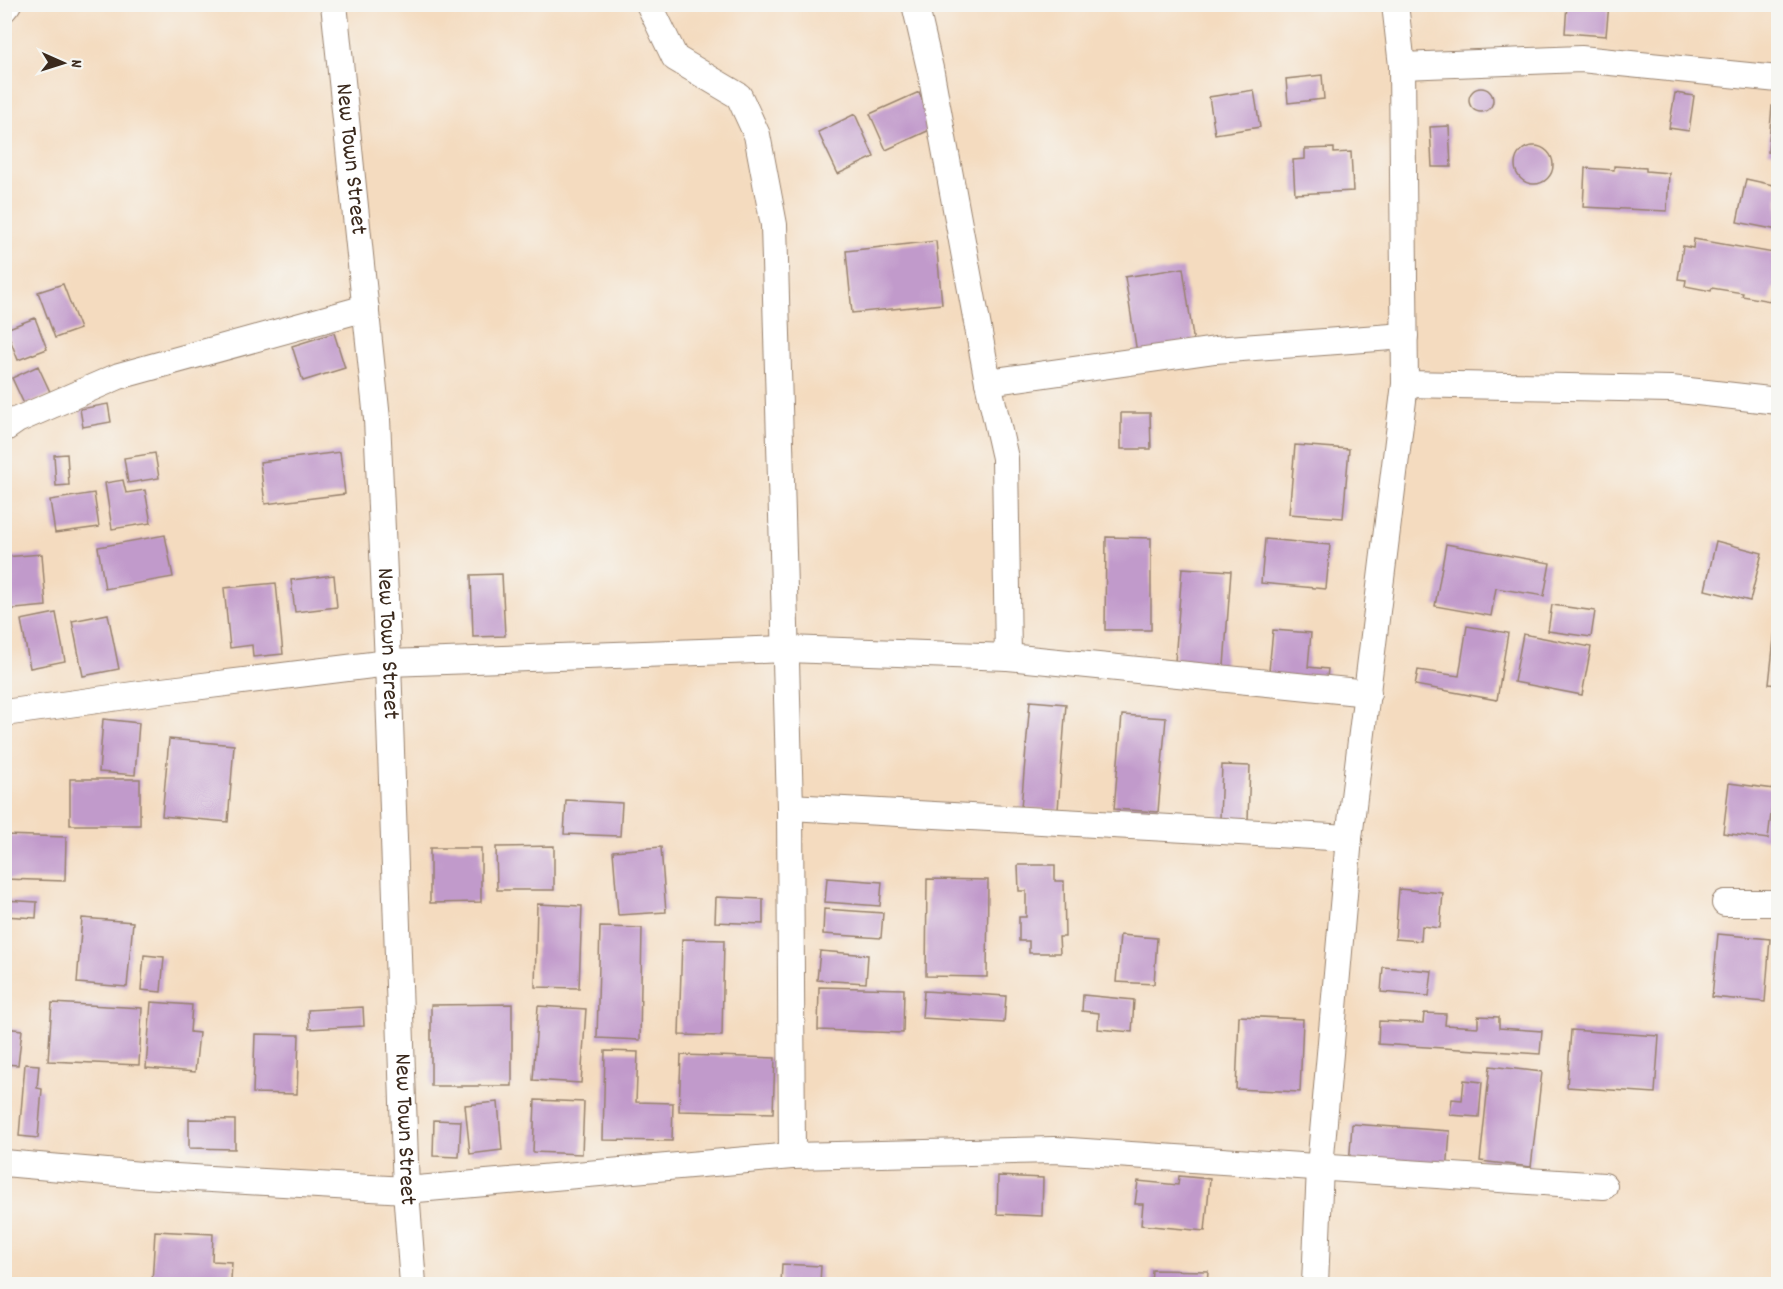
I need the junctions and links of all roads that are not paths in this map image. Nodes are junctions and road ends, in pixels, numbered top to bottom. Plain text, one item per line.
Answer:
1 (8, 4) edge
2 (334, 4) edge
3 (649, 4) edge
4 (915, 4) edge
5 (1395, 4) edge
6 (4, 9) edge
7 (1402, 66) junction
8 (1779, 79) edge
9 (366, 308) junction
10 (1405, 336) junction
11 (988, 382) junction
12 (1405, 384) junction
13 (1779, 401) edge
14 (4, 429) edge
15 (786, 649) junction
16 (1008, 657) junction
17 (388, 663) junction
18 (1368, 693) junction
19 (4, 713) edge
20 (790, 807) junction
21 (1349, 838) junction
22 (1725, 903) dead end
23 (1779, 903) edge
24 (792, 1156) junction
25 (4, 1163) edge
26 (1320, 1167) junction
27 (1604, 1186) dead end
28 (406, 1190) junction
29 (412, 1284) edge
30 (1316, 1284) edge

1 - 6 street
2 - 9 street, New Town Street
3 - 15 street
4 - 11 street
5 - 7 street
7 - 8 street
7 - 10 street
9 - 14 street
9 - 17 street, New Town Street
10 - 11 street
10 - 12 street
11 - 16 street
12 - 13 street
12 - 18 street
15 - 16 street
15 - 17 street
15 - 20 street
16 - 18 street
17 - 19 street
17 - 28 street, New Town Street
18 - 21 street
20 - 21 street
20 - 24 street
21 - 26 street
22 - 23 street
24 - 26 street
24 - 28 street
25 - 28 street
26 - 27 street
26 - 30 street
28 - 29 street, New Town Street

